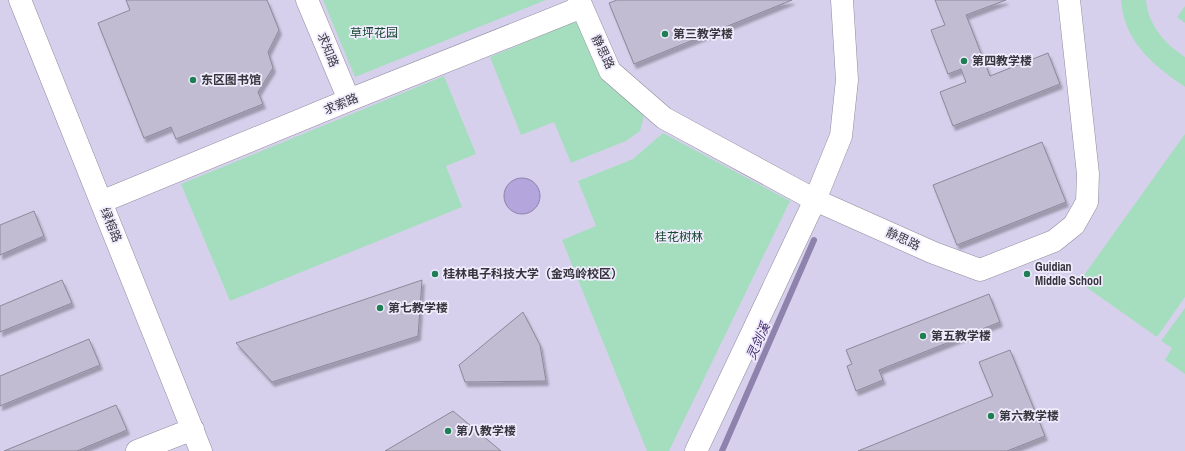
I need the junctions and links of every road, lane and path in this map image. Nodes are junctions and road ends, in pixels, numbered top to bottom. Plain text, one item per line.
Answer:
1 (20, 0) edge
2 (307, 0) edge
3 (842, 0) edge
4 (1070, 0) edge
5 (581, 4) edge
6 (349, 100) junction
7 (814, 200) junction
8 (101, 202) junction
9 (192, 429) junction
10 (137, 451) edge
11 (201, 451) edge
12 (696, 451) edge

1 - 8 lane, 绿榕路
2 - 6 lane, 求知路
3 - 7 lane
4 - 7 lane, 静思路
5 - 6 lane, 求索路
5 - 7 lane, 静思路
6 - 8 lane, 求索路
7 - 12 lane
8 - 9 lane, 绿榕路
9 - 10 lane
9 - 11 lane, 绿榕路

